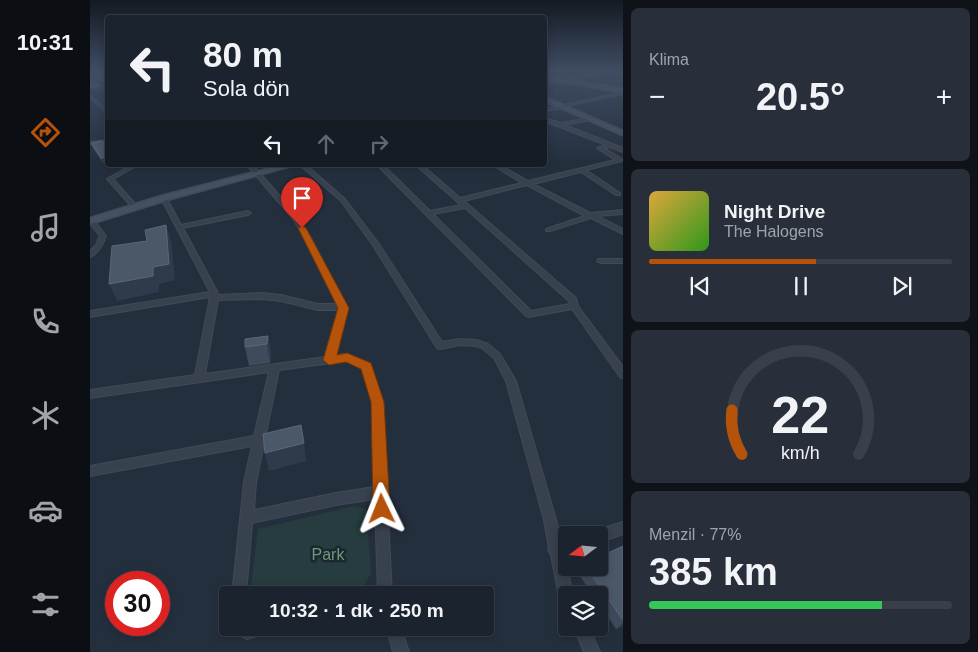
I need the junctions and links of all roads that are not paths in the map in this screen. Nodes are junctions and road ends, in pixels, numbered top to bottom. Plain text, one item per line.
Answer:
1 (95, 101) edge
2 (555, 101) edge
3 (556, 101) edge
4 (583, 101) edge
5 (105, 106) edge
6 (564, 106) junction
7 (101, 107) junction
8 (105, 110) edge
9 (547, 110) edge
10 (589, 119) junction
11 (547, 120) edge
12 (559, 125) junction
13 (623, 128) edge
14 (623, 133) edge
15 (105, 141) edge
16 (90, 142) edge
17 (611, 145) junction
18 (623, 150) edge
19 (622, 161) edge
20 (131, 167) edge
21 (252, 167) edge
22 (284, 167) edge
23 (305, 167) edge
24 (382, 167) edge
25 (421, 167) edge
26 (499, 167) edge
27 (583, 171) junction
28 (258, 174) junction
29 (529, 184) junction
30 (618, 194) dead end
31 (164, 198) junction
32 (463, 203) junction
33 (135, 207) junction
34 (623, 212) edge
35 (248, 213) dead end
36 (430, 213) junction
37 (590, 216) junction
38 (91, 221) edge
39 (179, 227) junction
40 (548, 230) dead end
41 (623, 232) edge
42 (90, 255) edge
43 (601, 261) dead end
44 (623, 261) edge
45 (214, 296) junction
46 (574, 306) junction
47 (343, 307) junction
48 (90, 314) edge
49 (329, 360) junction
50 (274, 369) junction
51 (623, 374) edge
52 (199, 378) junction
53 (90, 394) edge
54 (259, 440) junction
55 (90, 472) edge
56 (381, 492) junction
57 (247, 518) junction
58 (623, 528) edge
59 (608, 533) edge
60 (558, 540) edge
61 (240, 586) edge
62 (382, 586) edge
63 (396, 636) edge
64 (585, 636) edge
65 (401, 652) edge
66 (592, 652) edge

1 - 7 street
2 - 6 street
3 - 6 street
4 - 6 street
5 - 7 street
6 - 9 street
6 - 10 street
6 - 13 street
7 - 8 street
10 - 12 street
10 - 14 street
11 - 12 street
12 - 17 street
15 - 16 street
17 - 18 street
17 - 19 street
19 - 27 street
20 - 33 street
21 - 28 street
22 - 28 street
23 - 60 street
24 - 36 street
25 - 32 street
26 - 29 street
27 - 29 street
27 - 30 street
28 - 31 street
28 - 47 street
29 - 32 street
29 - 37 street
31 - 33 street
31 - 39 street
32 - 36 street
32 - 46 street
33 - 38 street
34 - 37 street
35 - 39 street
36 - 46 street
37 - 40 street
37 - 41 street
38 - 42 street
39 - 45 street
43 - 44 street
45 - 47 street
45 - 48 street
45 - 52 street
46 - 51 street
47 - 49 street
49 - 50 street
49 - 56 street
50 - 52 street
50 - 54 street
52 - 53 street
54 - 55 street
54 - 57 street
56 - 57 street
56 - 62 street
57 - 61 street
58 - 59 street
63 - 65 street
64 - 66 street

